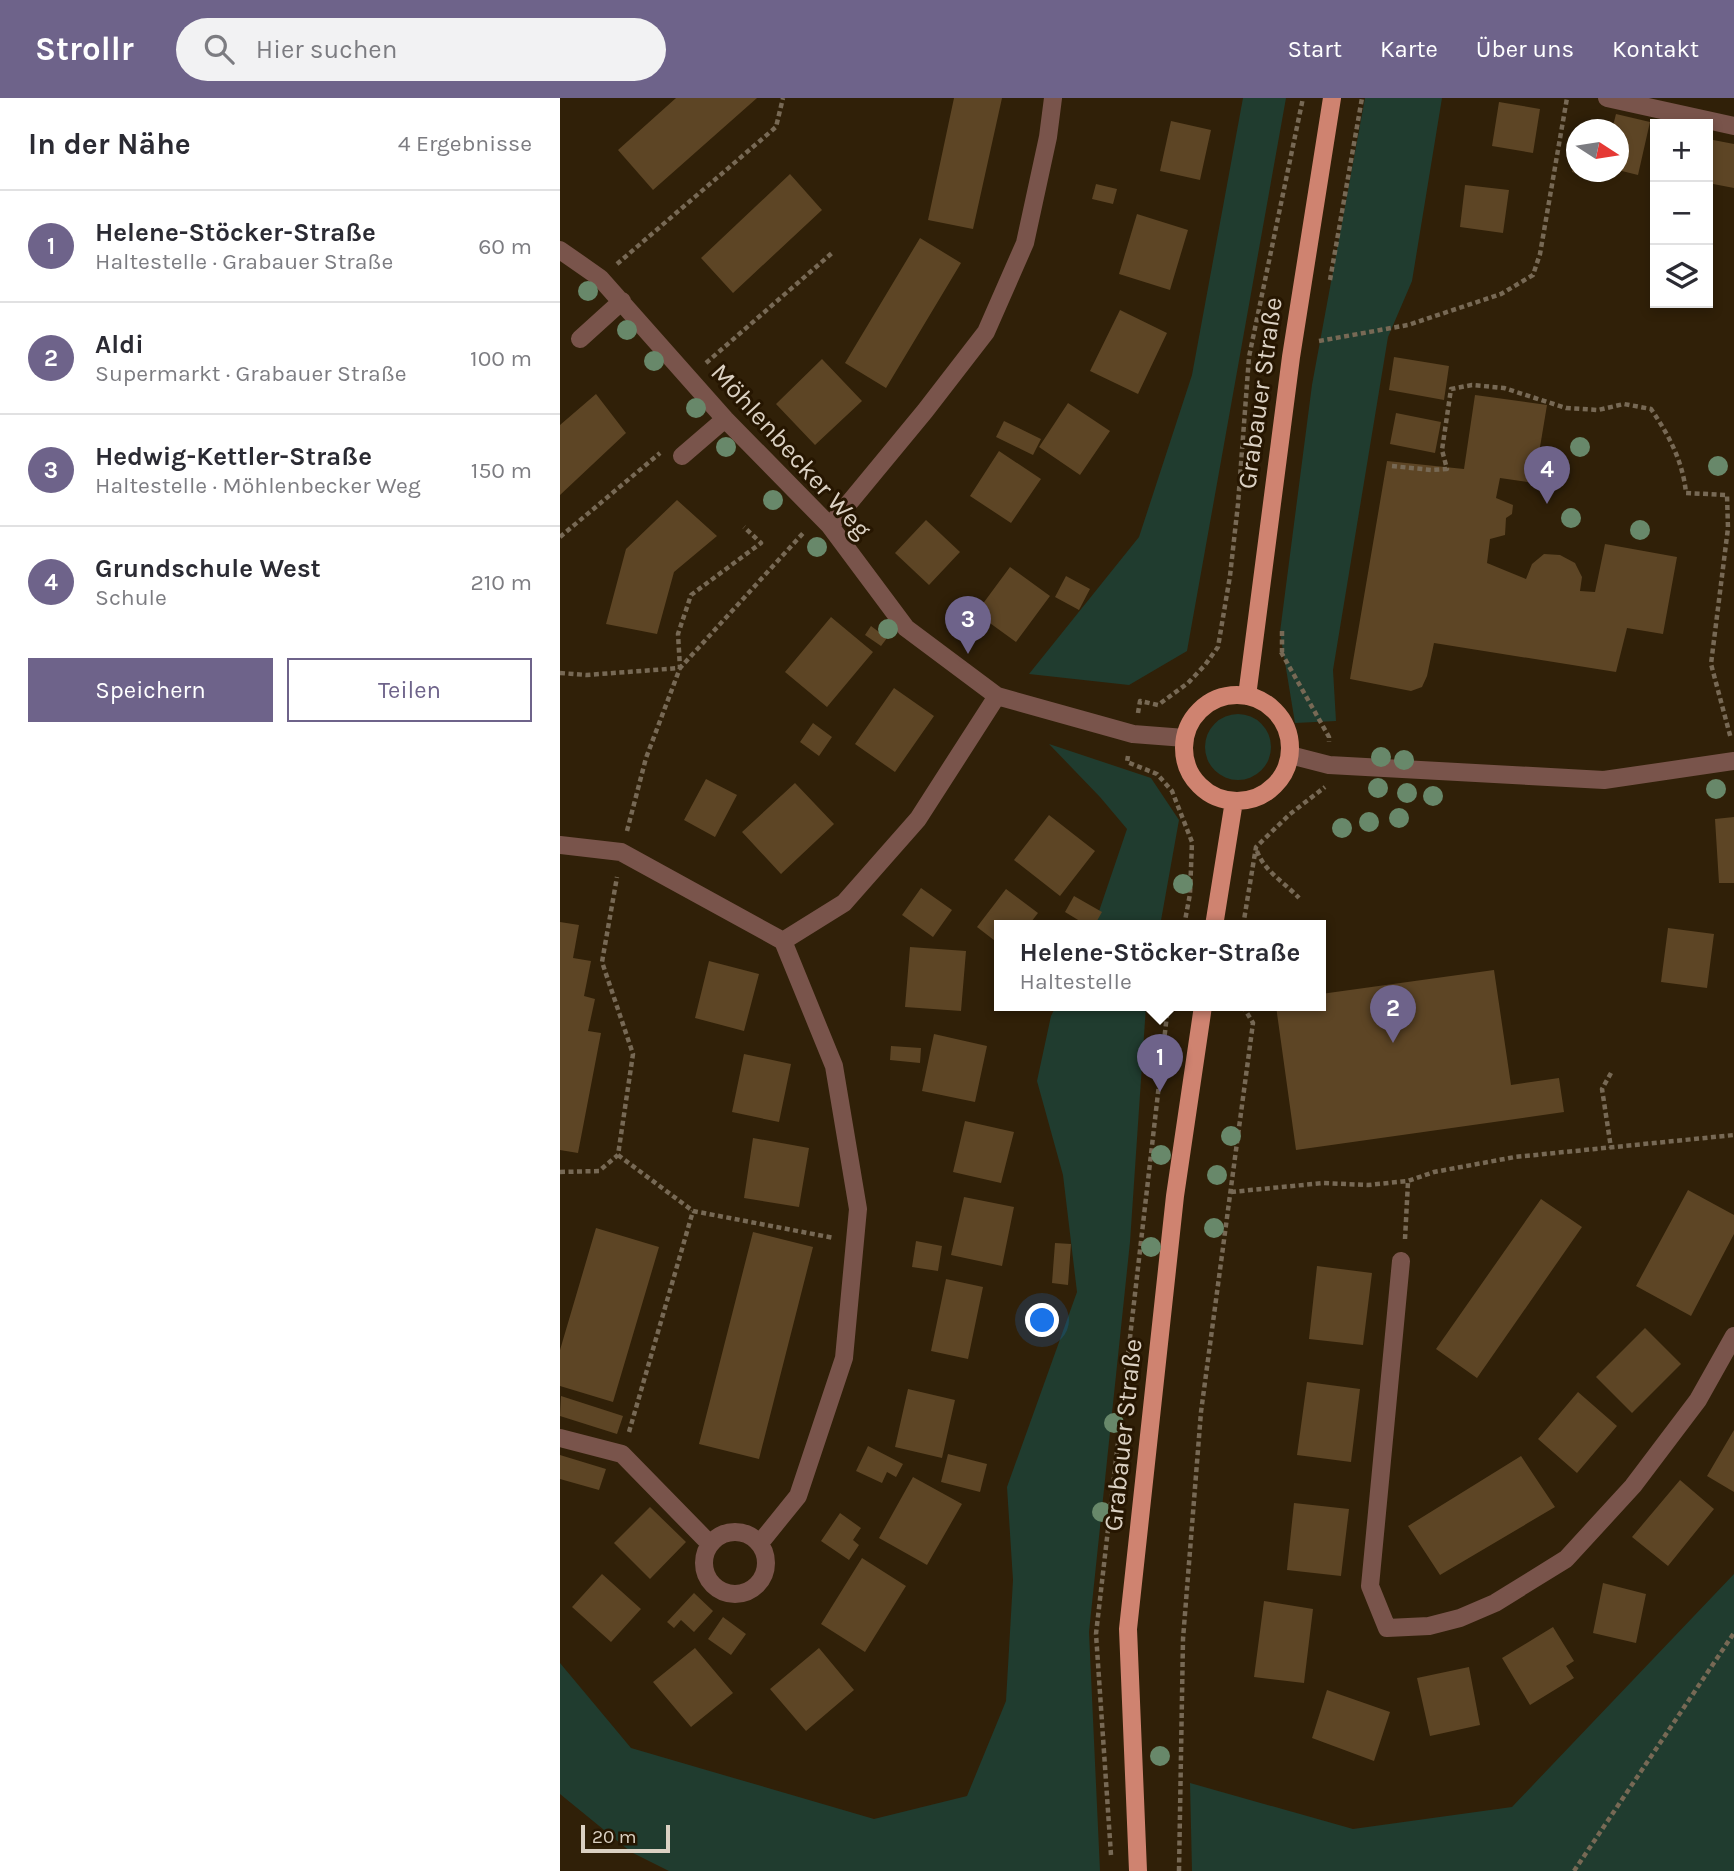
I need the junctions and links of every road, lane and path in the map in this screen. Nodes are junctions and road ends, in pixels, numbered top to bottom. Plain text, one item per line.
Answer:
1 (783, 98) edge
2 (1053, 98) edge
3 (1303, 98) edge
4 (1332, 98) edge
5 (1362, 98) edge
6 (1567, 98) edge
7 (1607, 98) edge
8 (1734, 127) edge
9 (560, 250) edge
10 (832, 253) dead end
11 (600, 278) junction
12 (1329, 287) dead end
13 (622, 301) junction
14 (1322, 327) dead end
15 (580, 339) dead end
16 (1319, 341) junction
17 (1317, 354) dead end
18 (689, 378) junction
19 (725, 419) junction
20 (662, 452) dead end
21 (682, 456) dead end
22 (1392, 467) dead end
23 (825, 521) junction
24 (744, 527) dead end
25 (1731, 528) edge
26 (560, 537) edge
27 (1282, 629) dead end
28 (1282, 652) dead end
29 (680, 668) junction
30 (560, 673) edge
31 (997, 696) junction
32 (1247, 696) junction
33 (1133, 734) junction
34 (1185, 738) junction
35 (1734, 750) edge
36 (1290, 755) junction
37 (1734, 761) edge
38 (1234, 801) junction
39 (560, 845) edge
40 (1256, 847) dead end
41 (621, 852) junction
42 (1299, 898) dead end
43 (1185, 920) edge
44 (1215, 920) edge
45 (783, 941) junction
46 (1202, 1011) edge
47 (1246, 1011) edge
48 (1611, 1073) dead end
49 (1734, 1135) edge
50 (1611, 1148) junction
51 (618, 1156) junction
52 (560, 1172) edge
53 (1408, 1181) junction
54 (1231, 1192) junction
55 (693, 1211) junction
56 (855, 1242) junction
57 (1401, 1261) joint
58 (1734, 1336) edge
59 (560, 1438) edge
60 (622, 1454) junction
61 (760, 1543) junction
62 (709, 1544) junction
63 (1734, 1633) edge
64 (1138, 1871) edge
65 (1179, 1871) edge
66 (1574, 1871) edge

1 - 11 path
2 - 23 street
3 - 33 path
4 - 32 main road, Grabauer Straße
5 - 12 path
6 - 16 path
7 - 8 street
9 - 11 street, Möhlenbecker Weg
10 - 18 path
11 - 13 street, Möhlenbecker Weg
13 - 15 street
13 - 18 street, Möhlenbecker Weg
14 - 16 path
16 - 17 path
18 - 19 street, Möhlenbecker Weg
19 - 21 street
19 - 23 street, Möhlenbecker Weg
20 - 26 path
22 - 25 path
23 - 29 path
23 - 31 street, Möhlenbecker Weg
24 - 29 path
25 - 35 path
27 - 28 path
29 - 30 path
29 - 41 path
31 - 33 street, Möhlenbecker Weg
31 - 45 street
32 - 34 main road
32 - 36 main road
33 - 34 street, Möhlenbecker Weg
33 - 43 path
34 - 38 main road
36 - 37 street
36 - 38 main road
38 - 44 main road
39 - 41 street
40 - 42 path
41 - 45 street
41 - 51 path
45 - 56 street
46 - 64 main road, Grabauer Straße
47 - 54 path
48 - 50 path
49 - 50 path
50 - 53 path
51 - 52 path
51 - 55 path
53 - 54 path
53 - 57 path
54 - 65 path
55 - 56 path
55 - 60 path
56 - 61 street
57 - 58 street
59 - 60 street
60 - 62 street
61 - 62 street
61 - 62 street
63 - 66 path

